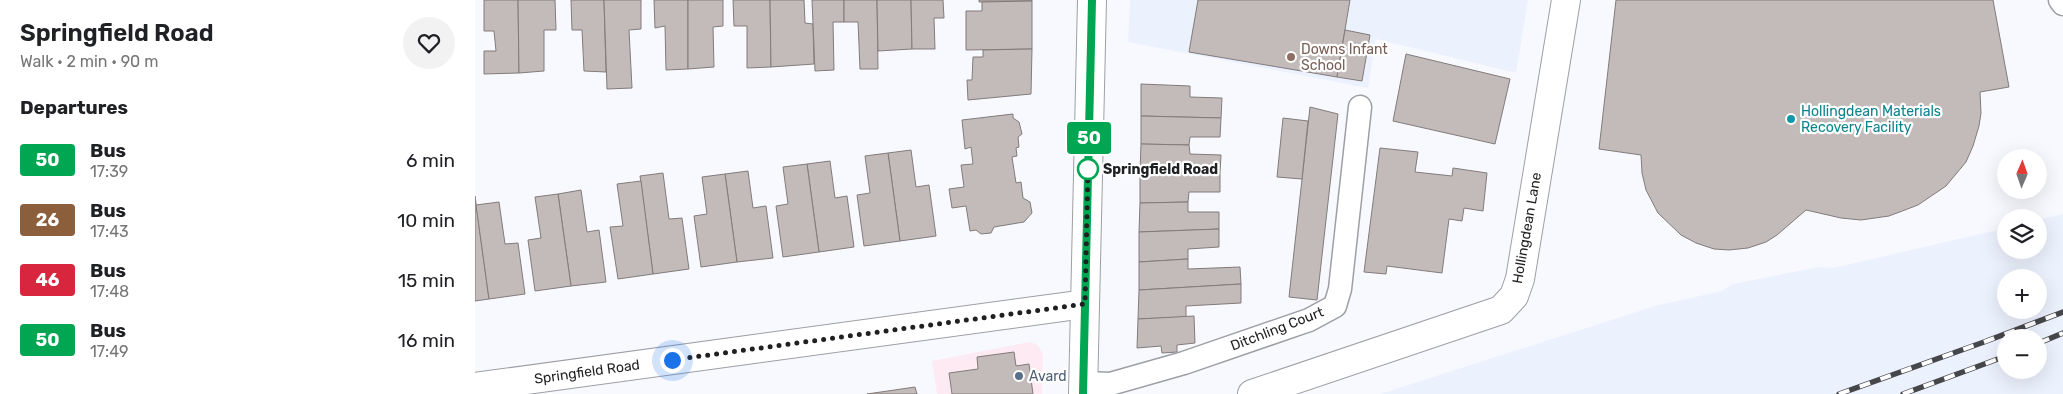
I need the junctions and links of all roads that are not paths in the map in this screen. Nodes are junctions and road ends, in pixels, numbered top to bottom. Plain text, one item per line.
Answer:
1 (1092, 0) edge
2 (1566, 0) edge
3 (2061, 0) edge
4 (2063, 4) edge
5 (1360, 107) dead end
6 (1085, 304) junction
7 (475, 387) edge
8 (1083, 389) edge
9 (1252, 394) edge

1 - 6 street
2 - 9 street, Hollingdean Lane
3 - 4 lane
5 - 8 lane, Ditchling Court
6 - 7 street, Springfield Road
6 - 8 street

